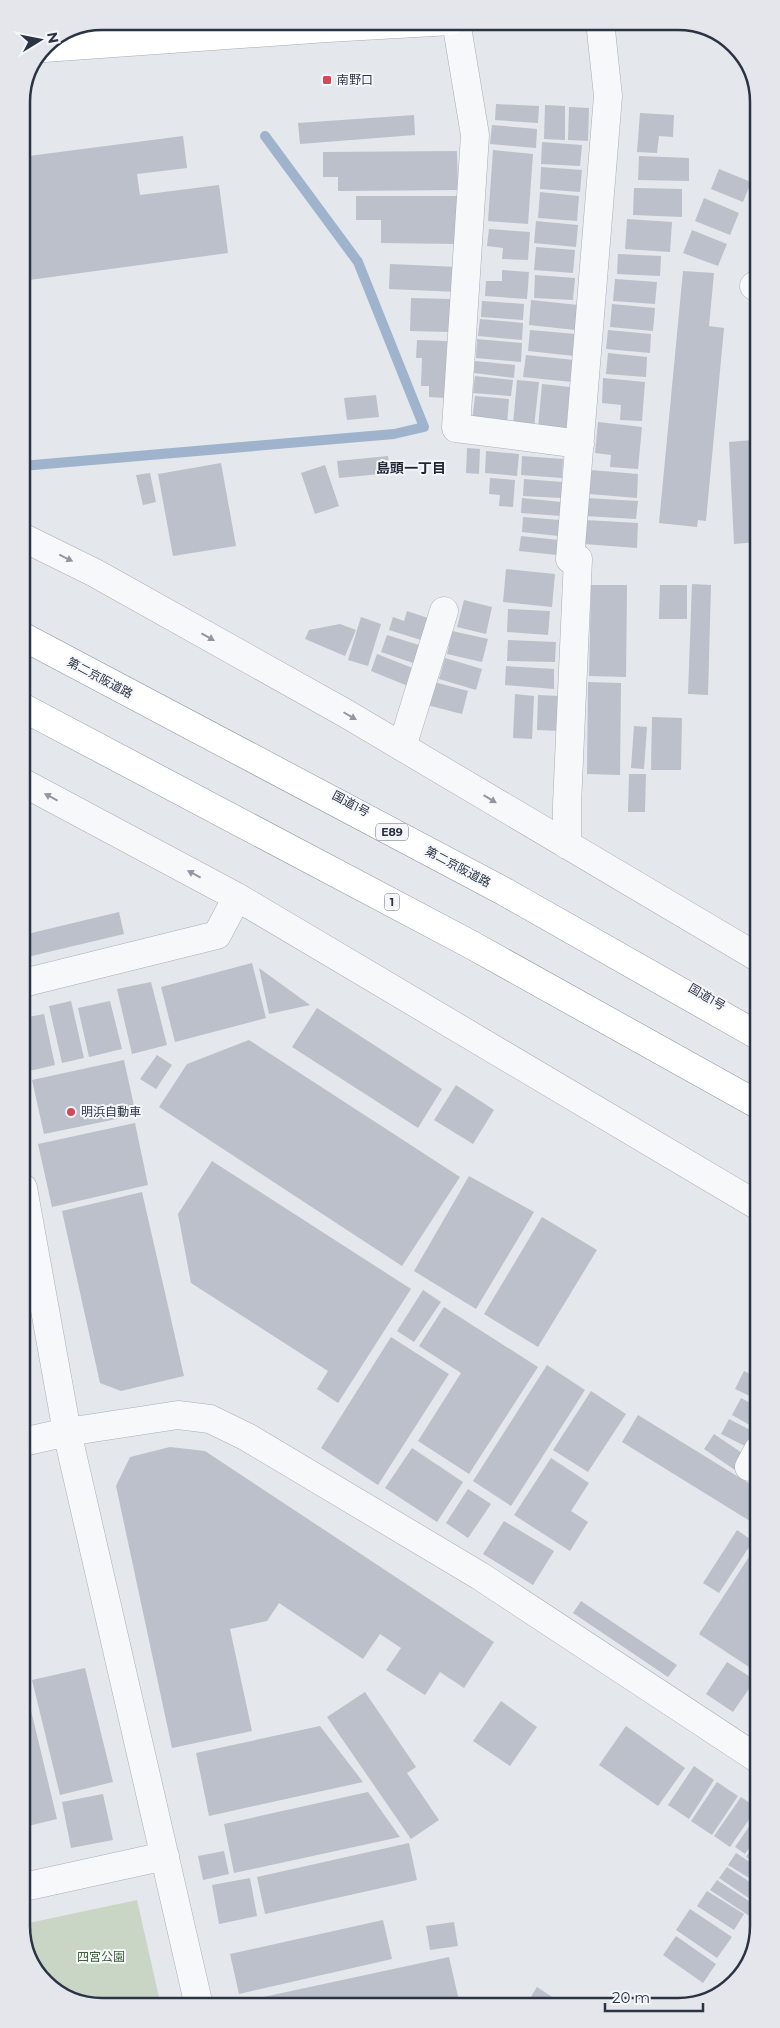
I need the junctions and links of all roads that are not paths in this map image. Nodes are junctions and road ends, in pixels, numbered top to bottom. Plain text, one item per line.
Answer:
1 (299, 30) edge
2 (458, 30) edge
3 (601, 30) edge
4 (65, 47) edge
5 (580, 444) junction
6 (30, 541) edge
7 (444, 611) dead end
8 (30, 635) edge
9 (30, 635) edge
10 (30, 702) edge
11 (30, 711) edge
12 (402, 747) junction
13 (30, 786) edge
14 (567, 845) junction
15 (237, 898) junction
16 (750, 953) edge
17 (30, 981) edge
18 (750, 1022) edge
19 (750, 1031) edge
20 (750, 1090) edge
21 (750, 1100) edge
22 (750, 1201) edge
23 (30, 1227) edge
24 (67, 1432) junction
25 (30, 1440) edge
26 (750, 1754) edge
27 (165, 1856) junction
28 (30, 1887) edge
29 (197, 1998) edge

1 - 4 main road
2 - 5 street
3 - 5 street
5 - 14 street
6 -> 12 street
7 - 12 street
8 - 18 main road, 国道1号
9 - 19 main road, 第二京阪道路 / E89
10 - 20 main road
11 - 21 main road, 1
12 -> 14 street
15 -> 13 street
14 - 16 street
15 - 17 street
15 - 22 street
23 - 24 street
24 - 25 street
24 - 26 street
24 - 27 street
27 - 28 street
27 - 29 street

